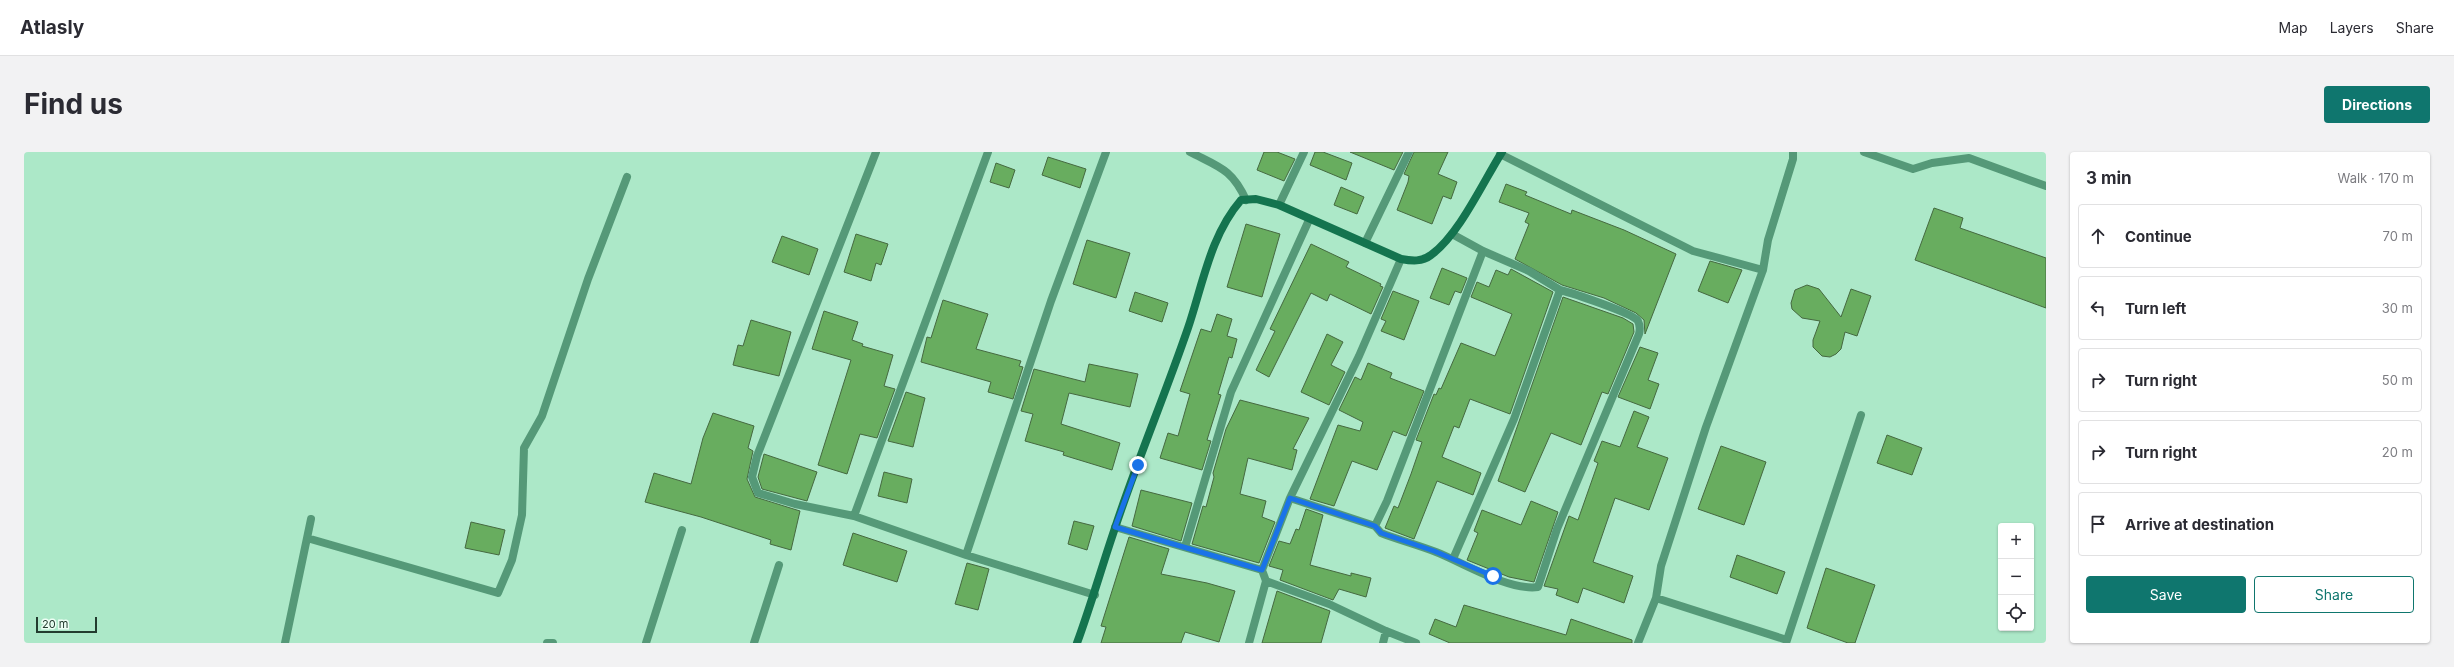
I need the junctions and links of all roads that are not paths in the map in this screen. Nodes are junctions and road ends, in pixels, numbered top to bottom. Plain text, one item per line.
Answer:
1 (876, 152) edge
2 (988, 152) edge
3 (1106, 152) edge
4 (1190, 152) edge
5 (1304, 152) edge
6 (1409, 152) edge
7 (1793, 152) edge
8 (1864, 152) edge
9 (1501, 153) edge
10 (627, 177) dead end
11 (2046, 186) edge
12 (1246, 200) junction
13 (1278, 205) junction
14 (1309, 220) junction
15 (1452, 234) junction
16 (1365, 243) junction
17 (1483, 251) junction
18 (1401, 259) junction
19 (1763, 270) junction
20 (1560, 290) junction
21 (1861, 415) dead end
22 (1290, 498) junction
23 (854, 516) junction
24 (311, 519) dead end
25 (1375, 526) junction
26 (1115, 527) junction
27 (682, 530) dead end
28 (307, 538) junction
29 (1185, 547) junction
30 (966, 555) junction
31 (1453, 559) junction
32 (779, 565) dead end
33 (1262, 570) junction
34 (1266, 581) junction
35 (1095, 594) junction
36 (1656, 598) junction
37 (1386, 632) junction
38 (1786, 642) edge
39 (285, 643) edge
40 (547, 643) edge
41 (553, 643) edge
42 (646, 643) edge
43 (754, 643) edge
44 (1077, 643) edge
45 (1249, 643) edge
46 (1383, 643) edge
47 (1416, 643) edge
48 (1638, 643) edge

1 - 23 street
2 - 23 street
3 - 30 street
4 - 12 street
5 - 13 street
6 - 16 street
7 - 19 street
8 - 11 street
9 - 15 main road
9 - 19 street
10 - 28 street
12 - 13 main road
12 - 26 main road
13 - 14 main road
14 - 16 main road
14 - 29 street
15 - 17 street
15 - 18 main road
16 - 18 main road
17 - 20 street
17 - 25 street
18 - 22 street
19 - 36 street
20 - 31 street
20 - 31 street
21 - 38 street
22 - 25 street
22 - 33 street
23 - 30 street
24 - 28 street
25 - 31 street
26 - 29 street
26 - 35 main road
27 - 42 street
28 - 39 street
29 - 33 street
30 - 35 street
32 - 43 street
33 - 34 street
34 - 37 street
34 - 45 street
35 - 44 main road
36 - 38 street
36 - 48 street
37 - 46 street
37 - 47 street
40 - 41 street

